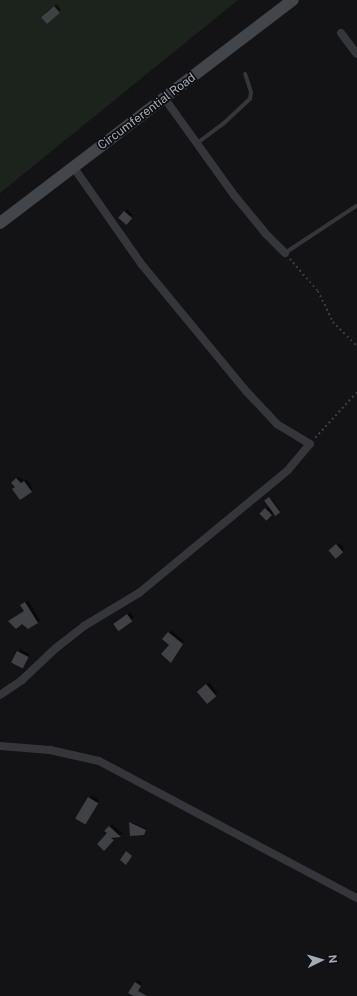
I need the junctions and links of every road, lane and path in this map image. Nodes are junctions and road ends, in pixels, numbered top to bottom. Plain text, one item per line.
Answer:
1 (293, 0) edge
2 (341, 33) dead end
3 (357, 54) edge
4 (245, 74) dead end
5 (164, 99) junction
6 (196, 144) junction
7 (74, 168) junction
8 (356, 206) dead end
9 (0, 223) edge
10 (285, 253) junction
11 (357, 346) edge
12 (357, 392) edge
13 (310, 444) junction
14 (0, 695) edge
15 (0, 746) edge
16 (357, 898) edge

1 - 5 main road, Circumferential Road
2 - 3 street
4 - 6 lane
5 - 6 street
5 - 7 main road, Circumferential Road
6 - 10 street
7 - 9 main road, Circumferential Road
7 - 13 street
8 - 10 lane
10 - 11 path
12 - 13 path
13 - 14 street
15 - 16 street

